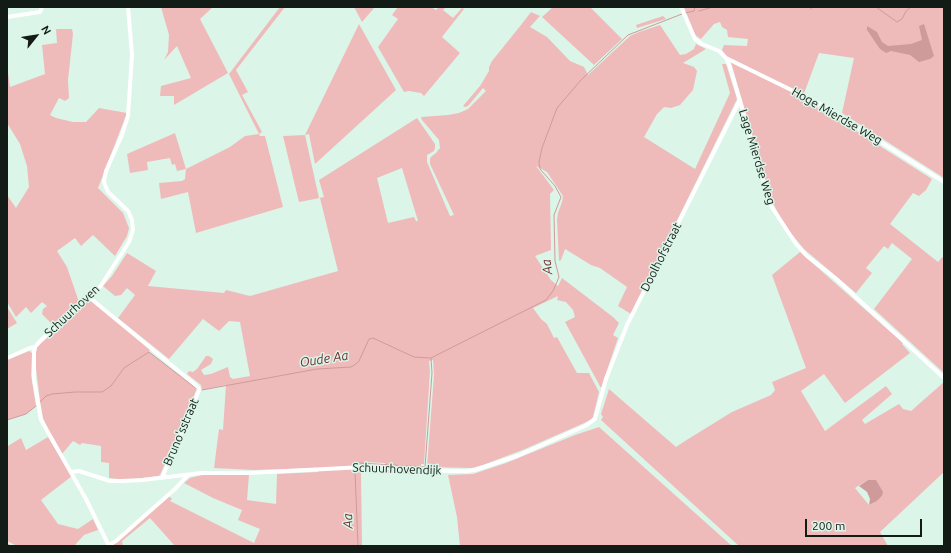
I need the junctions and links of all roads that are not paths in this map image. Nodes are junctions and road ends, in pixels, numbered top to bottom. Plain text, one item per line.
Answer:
1 (42, 7) edge
2 (128, 7) edge
3 (681, 7) edge
4 (7, 17) edge
5 (726, 58) junction
6 (740, 100) junction
7 (944, 182) edge
8 (90, 297) junction
9 (35, 348) junction
10 (7, 358) edge
11 (944, 378) edge
12 (595, 419) joint
13 (71, 472) junction
14 (188, 474) junction
15 (162, 478) junction
16 (109, 546) edge

1 - 4 street
2 - 8 street, Schuurhoven
3 - 5 street
5 - 6 street, Lage Mierdse Weg
5 - 7 street, Hoge Mierdse Weg
6 - 11 street, Lage Mierdse Weg
6 - 12 street, Doolhofstraat
8 - 9 street, Schuurhoven
8 - 15 street, Bruno'sstraat
9 - 10 street
9 - 13 street, Schuurhoven
12 - 14 street, Schuurhovendijk
13 - 15 street, Bruno'sstraat
13 - 16 street, Schuurhoven
14 - 15 street, Schuurhovendijk
14 - 16 street

